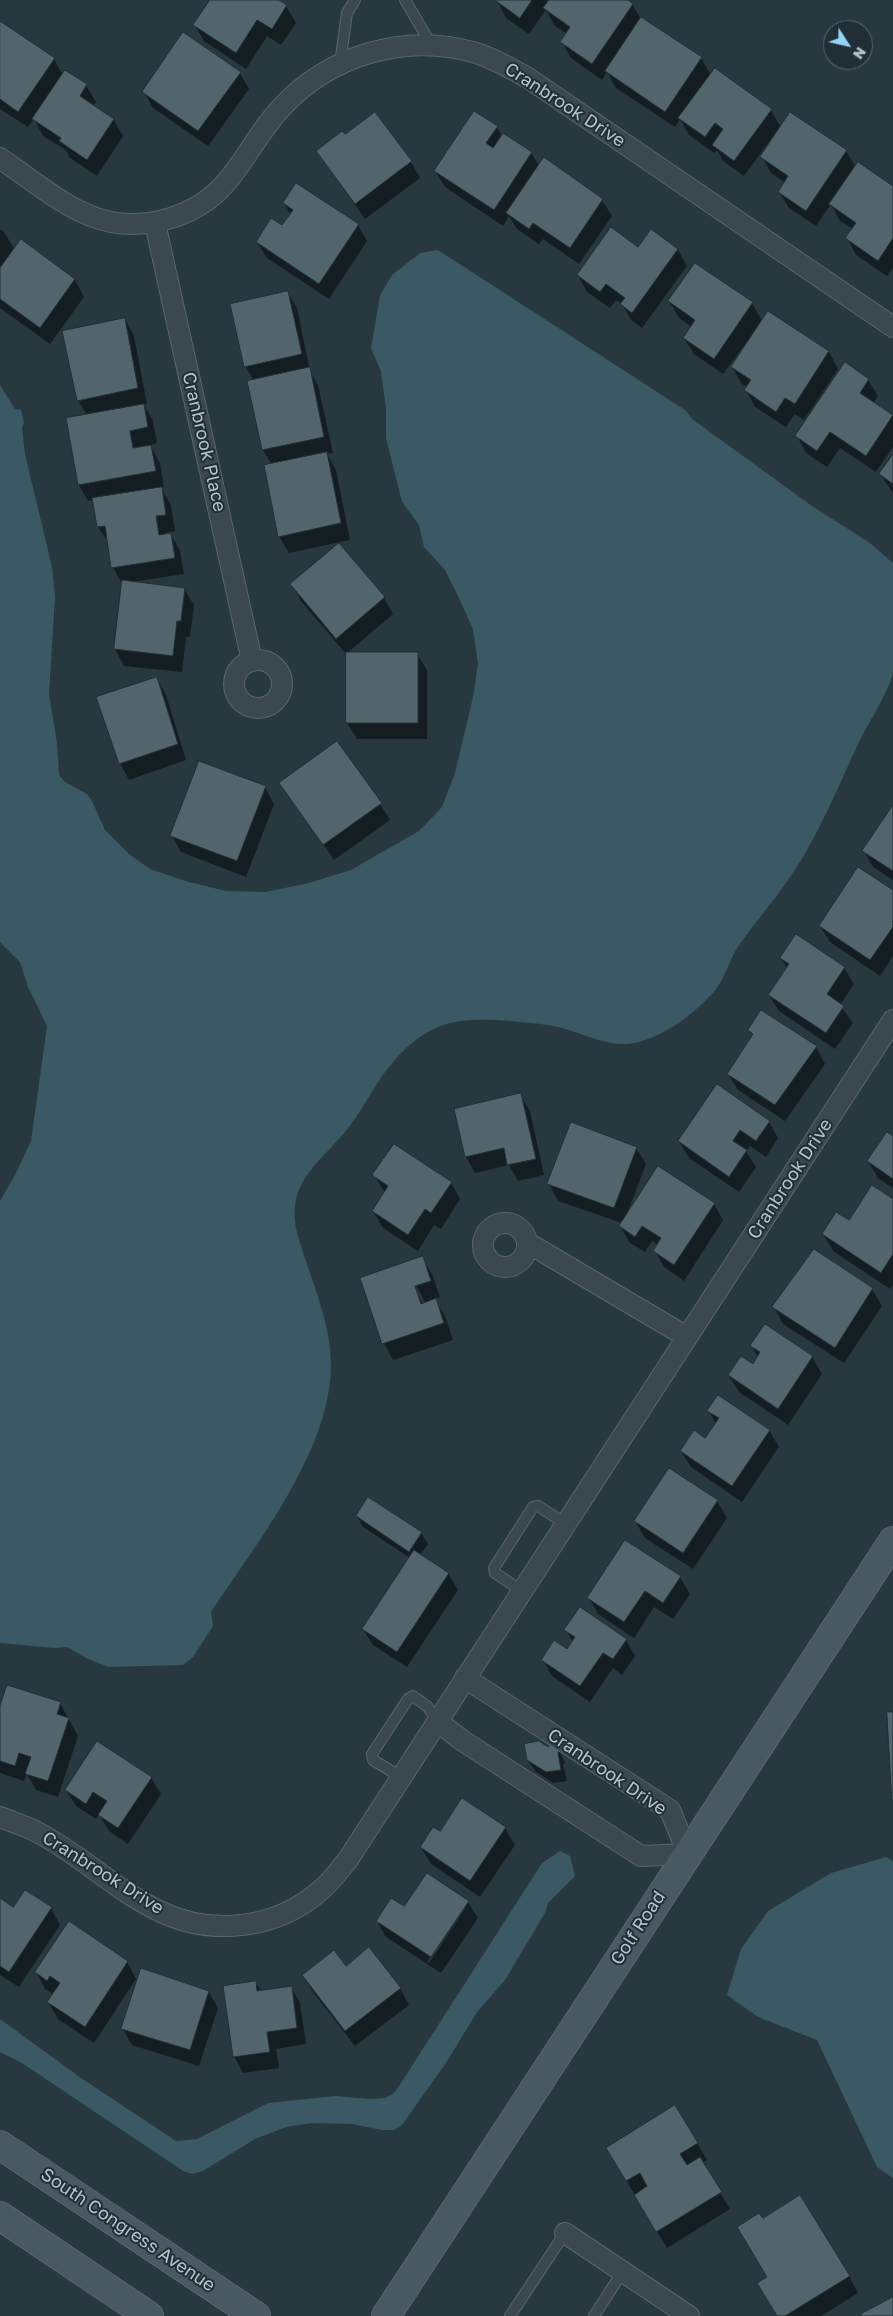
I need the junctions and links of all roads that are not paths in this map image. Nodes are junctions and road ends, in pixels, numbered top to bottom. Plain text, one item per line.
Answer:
1 (356, 0) edge
2 (405, 0) edge
3 (432, 46) junction
4 (340, 64) junction
5 (0, 158) edge
6 (155, 222) junction
7 (893, 327) edge
8 (252, 661) dead end
9 (893, 1020) edge
10 (528, 1243) dead end
11 (686, 1337) junction
12 (566, 1524) junction
13 (893, 1541) edge
14 (522, 1591) junction
15 (466, 1678) junction
16 (437, 1721) junction
17 (401, 1778) junction
18 (0, 1817) edge
19 (688, 1854) junction
20 (0, 2145) edge
21 (0, 2216) edge
22 (566, 2233) joint
23 (623, 2271) junction
24 (149, 2316) edge
25 (256, 2316) edge
26 (386, 2316) edge
27 (510, 2316) edge
28 (594, 2316) edge
29 (690, 2316) edge

1 - 4 lane
2 - 3 lane
3 - 4 street, Cranbrook Drive
3 - 7 street, Cranbrook Drive
4 - 6 street, Cranbrook Drive
5 - 6 street, Cranbrook Drive
6 - 8 street, Cranbrook Place
9 - 11 street, Cranbrook Drive
10 - 11 street
11 - 12 street, Cranbrook Drive
12 - 14 street, Cranbrook Drive
12 - 14 lane
13 - 19 street, Golf Road
14 - 15 street, Cranbrook Drive
15 - 16 street, Cranbrook Drive
15 - 19 street, Cranbrook Drive
16 - 17 street, Cranbrook Drive
16 - 17 lane
16 - 19 street
17 - 18 street, Cranbrook Drive
19 - 26 street, Golf Road
20 - 25 street, South Congress Avenue
21 - 24 street
22 - 23 street
22 - 27 lane
23 - 28 lane
23 - 29 street

